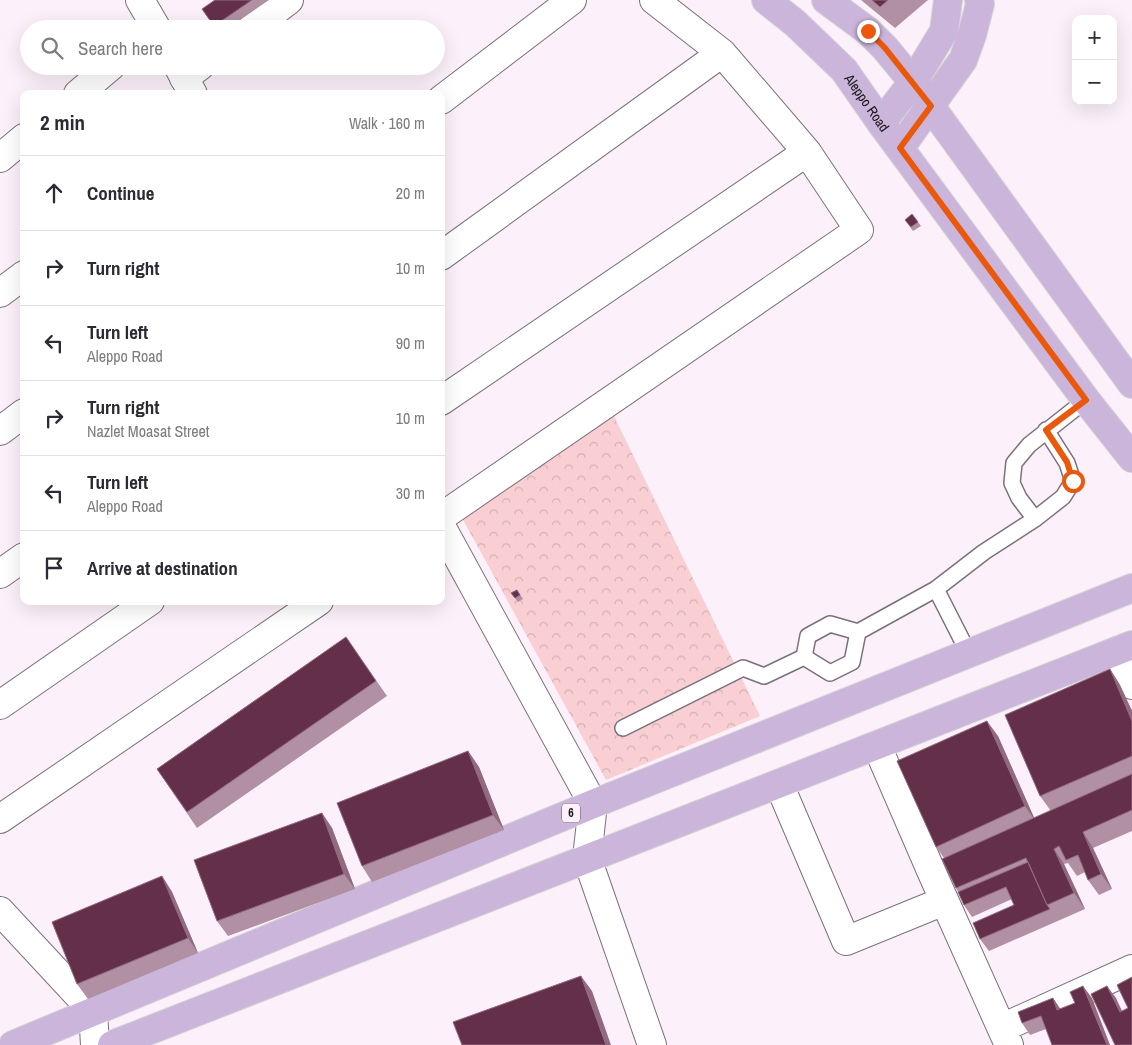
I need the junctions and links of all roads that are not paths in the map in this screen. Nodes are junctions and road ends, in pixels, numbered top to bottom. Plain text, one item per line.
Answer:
1 (140, 0) edge
2 (289, 0) edge
3 (572, 0) edge
4 (654, 0) edge
5 (766, 0) edge
6 (826, 0) edge
7 (948, 0) edge
8 (979, 0) edge
9 (152, 20) edge
10 (263, 20) edge
11 (722, 53) junction
12 (100, 75) edge
13 (913, 82) junction
14 (83, 90) edge
15 (445, 97) edge
16 (931, 106) junction
17 (881, 123) junction
18 (20, 141) edge
19 (900, 148) junction
20 (806, 152) junction
21 (0, 158) edge
22 (445, 253) edge
23 (20, 278) edge
24 (0, 293) edge
25 (1132, 384) edge
26 (445, 398) edge
27 (1086, 400) junction
28 (20, 416) edge
29 (1046, 430) junction
30 (0, 431) edge
31 (1132, 458) edge
32 (445, 514) edge
33 (1035, 519) junction
34 (445, 533) edge
35 (20, 560) edge
36 (0, 574) edge
37 (1132, 588) edge
38 (936, 589) junction
39 (144, 605) edge
40 (313, 605) edge
41 (858, 632) junction
42 (1124, 648) edge
43 (969, 654) junction
44 (804, 657) junction
45 (1132, 685) edge
46 (0, 705) edge
47 (623, 728) dead end
48 (877, 746) junction
49 (779, 784) junction
50 (593, 804) junction
51 (0, 819) edge
52 (587, 858) junction
53 (944, 901) junction
54 (0, 911) edge
55 (1132, 969) edge
56 (93, 1011) junction
57 (1006, 1036) edge
58 (13, 1045) edge
59 (95, 1045) edge
60 (112, 1045) edge
61 (652, 1045) edge

1 - 9 street
2 - 10 street
3 - 15 street
4 - 11 street
5 - 17 main road, Aleppo Road
6 - 13 main road
7 - 13 main road
8 - 16 main road
11 - 20 street
11 - 22 street
12 - 14 street
13 - 16 main road
13 - 17 main road
16 - 19 main road
16 - 25 main road
17 - 19 main road, Aleppo Road
18 - 21 street
19 - 27 main road, Aleppo Road
20 - 26 street
20 - 32 street
23 - 24 street
27 - 29 lane
27 - 31 main road, Aleppo Road
28 - 30 street
29 - 33 lane
29 - 33 lane
33 - 38 lane
34 - 50 street
35 - 36 street
37 - 43 main road, 6
38 - 41 lane
38 - 43 lane
39 - 46 street
40 - 51 street
41 - 44 lane
41 - 44 lane
42 - 45 street
42 - 48 main road
43 - 50 main road, 6
44 - 47 lane
48 - 49 main road
48 - 53 street
49 - 52 main road
49 - 53 street
50 - 52 street
50 - 56 main road, 6
52 - 60 main road
52 - 61 street
53 - 57 street
54 - 56 street
55 - 57 street
56 - 58 main road, 6
56 - 59 street

